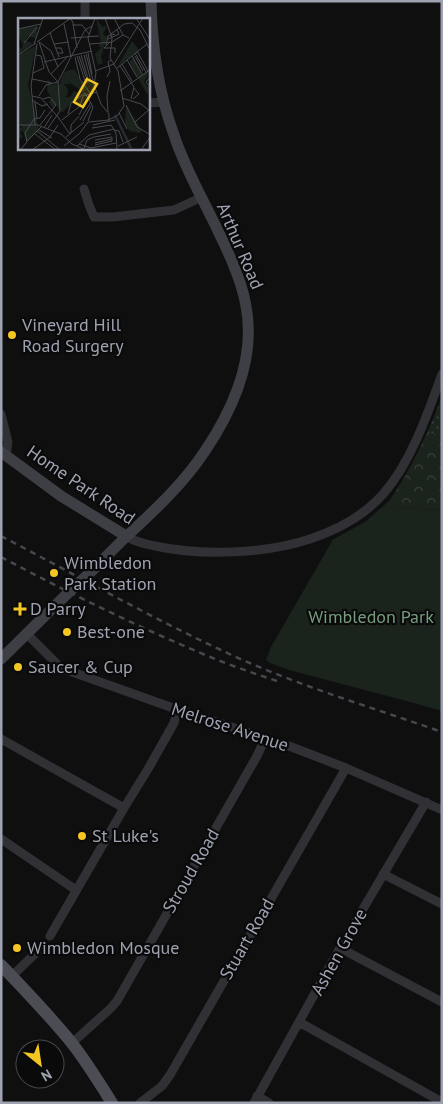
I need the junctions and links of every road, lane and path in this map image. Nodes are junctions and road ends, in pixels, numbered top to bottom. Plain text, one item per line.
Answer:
1 (85, 1) edge
2 (151, 1) edge
3 (85, 18) edge
4 (164, 102) junction
5 (150, 103) edge
6 (84, 189) dead end
7 (200, 198) junction
8 (442, 374) edge
9 (1, 414) edge
10 (4, 454) edge
11 (126, 536) junction
12 (26, 633) junction
13 (1, 658) edge
14 (177, 711) junction
15 (1, 738) edge
16 (265, 739) junction
17 (346, 768) junction
18 (426, 802) junction
19 (124, 808) junction
20 (442, 810) edge
21 (1, 840) edge
22 (383, 874) junction
23 (76, 890) junction
24 (442, 904) edge
25 (50, 936) dead end
26 (43, 946) dead end
27 (340, 948) junction
28 (1, 964) edge
29 (12, 976) junction
30 (442, 1002) edge
31 (299, 1022) junction
32 (72, 1043) junction
33 (255, 1099) edge
34 (442, 1102) edge
35 (112, 1103) edge
36 (140, 1103) edge
37 (269, 1103) edge

1 - 3 street
2 - 4 street, Arthur Road
4 - 5 street
4 - 7 street, Arthur Road
6 - 7 street
7 - 11 street, Arthur Road
8 - 11 street, Home Park Road
9 - 10 street
10 - 11 street, Home Park Road
11 - 12 street, Arthur Road, bridge
12 - 13 street, Arthur Road
12 - 14 street, Melrose Avenue
14 - 16 street, Melrose Avenue
14 - 19 street
15 - 19 street
16 - 17 street, Melrose Avenue
16 - 32 street, Stroud Road
17 - 18 street, Melrose Avenue
17 - 36 street, Stuart Road
18 - 20 street, Melrose Avenue
18 - 22 street, Ashen Grove
19 - 23 street
21 - 23 street
22 - 24 street
22 - 27 street, Ashen Grove
23 - 25 street
26 - 29 street
27 - 30 street
27 - 31 street, Ashen Grove
28 - 29 main road
29 - 32 main road
31 - 33 street, Ashen Grove
31 - 34 street
32 - 35 main road
33 - 37 street

